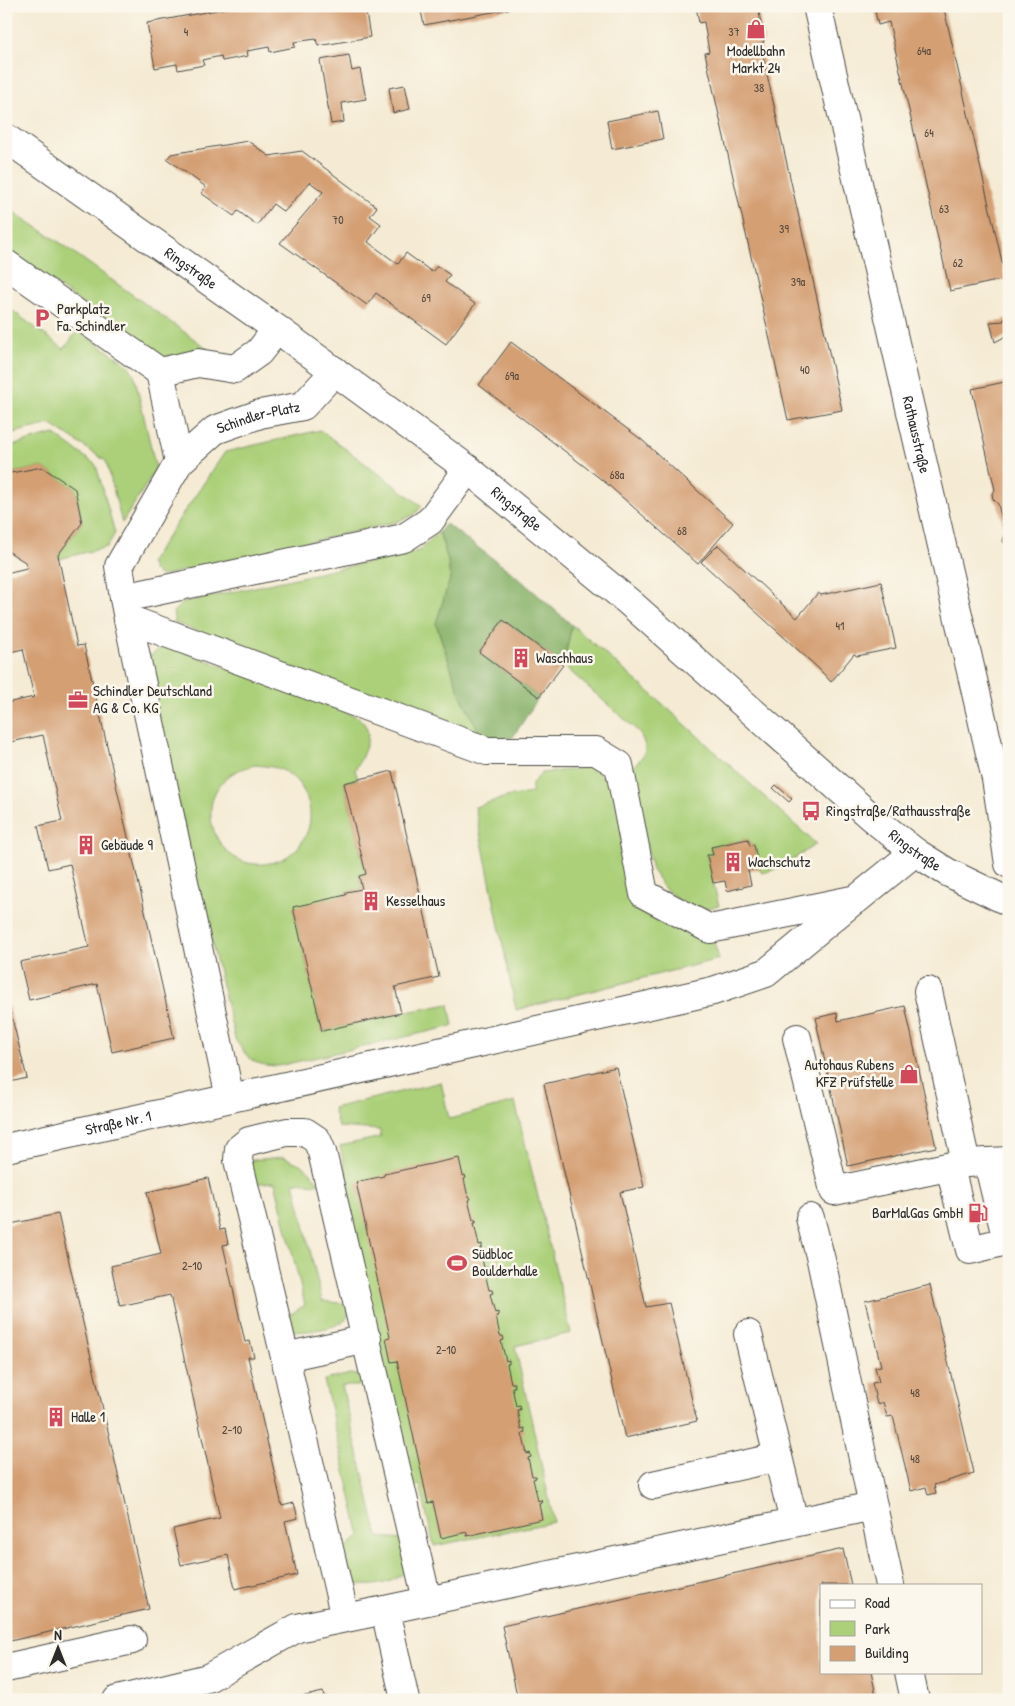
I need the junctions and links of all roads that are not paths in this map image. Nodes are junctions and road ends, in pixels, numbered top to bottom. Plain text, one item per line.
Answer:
1 (817, 6) edge
2 (6, 138) edge
3 (6, 264) edge
4 (277, 329) junction
5 (335, 371) junction
6 (160, 372) junction
7 (180, 462) junction
8 (468, 469) junction
9 (126, 609) junction
10 (916, 852) junction
11 (1009, 864) edge
12 (857, 899) junction
13 (1009, 902) edge
14 (928, 991) dead end
15 (797, 1038) dead end
16 (230, 1098) junction
17 (6, 1148) edge
18 (978, 1163) edge
19 (810, 1218) dead end
20 (748, 1334) dead end
21 (367, 1339) junction
22 (285, 1357) junction
23 (778, 1457) junction
24 (653, 1485) dead end
25 (873, 1506) junction
26 (794, 1522) junction
27 (890, 1584) edge
28 (427, 1600) junction
29 (385, 1610) junction
30 (345, 1618) junction
31 (132, 1640) dead end
32 (6, 1668) edge
33 (909, 1674) edge
34 (117, 1700) edge
35 (405, 1700) edge
36 (915, 1700) edge

1 - 11 main road, Rathausstraße
2 - 4 main road, Ringstraße
3 - 6 main road
4 - 5 main road, Ringstraße
4 - 6 main road
5 - 7 main road, Schindler-Platz
5 - 8 main road, Ringstraße
6 - 7 main road
7 - 9 main road, Schindler-Platz
8 - 9 main road
8 - 10 main road, Ringstraße
9 - 12 main road
9 - 16 main road, Schindler-Platz
10 - 12 main road, Straße Nr. 1
10 - 13 main road, Ringstraße
12 - 16 main road, Straße Nr. 1
14 - 18 main road
15 - 18 main road
16 - 17 main road, Straße Nr. 1
19 - 25 main road
20 - 23 main road
21 - 22 main road
21 - 22 main road
21 - 28 main road
22 - 30 main road
23 - 24 main road
23 - 26 main road
25 - 26 main road
25 - 27 main road
26 - 28 main road
28 - 29 main road
29 - 30 main road
29 - 35 main road
30 - 34 main road
31 - 32 main road
33 - 36 main road

